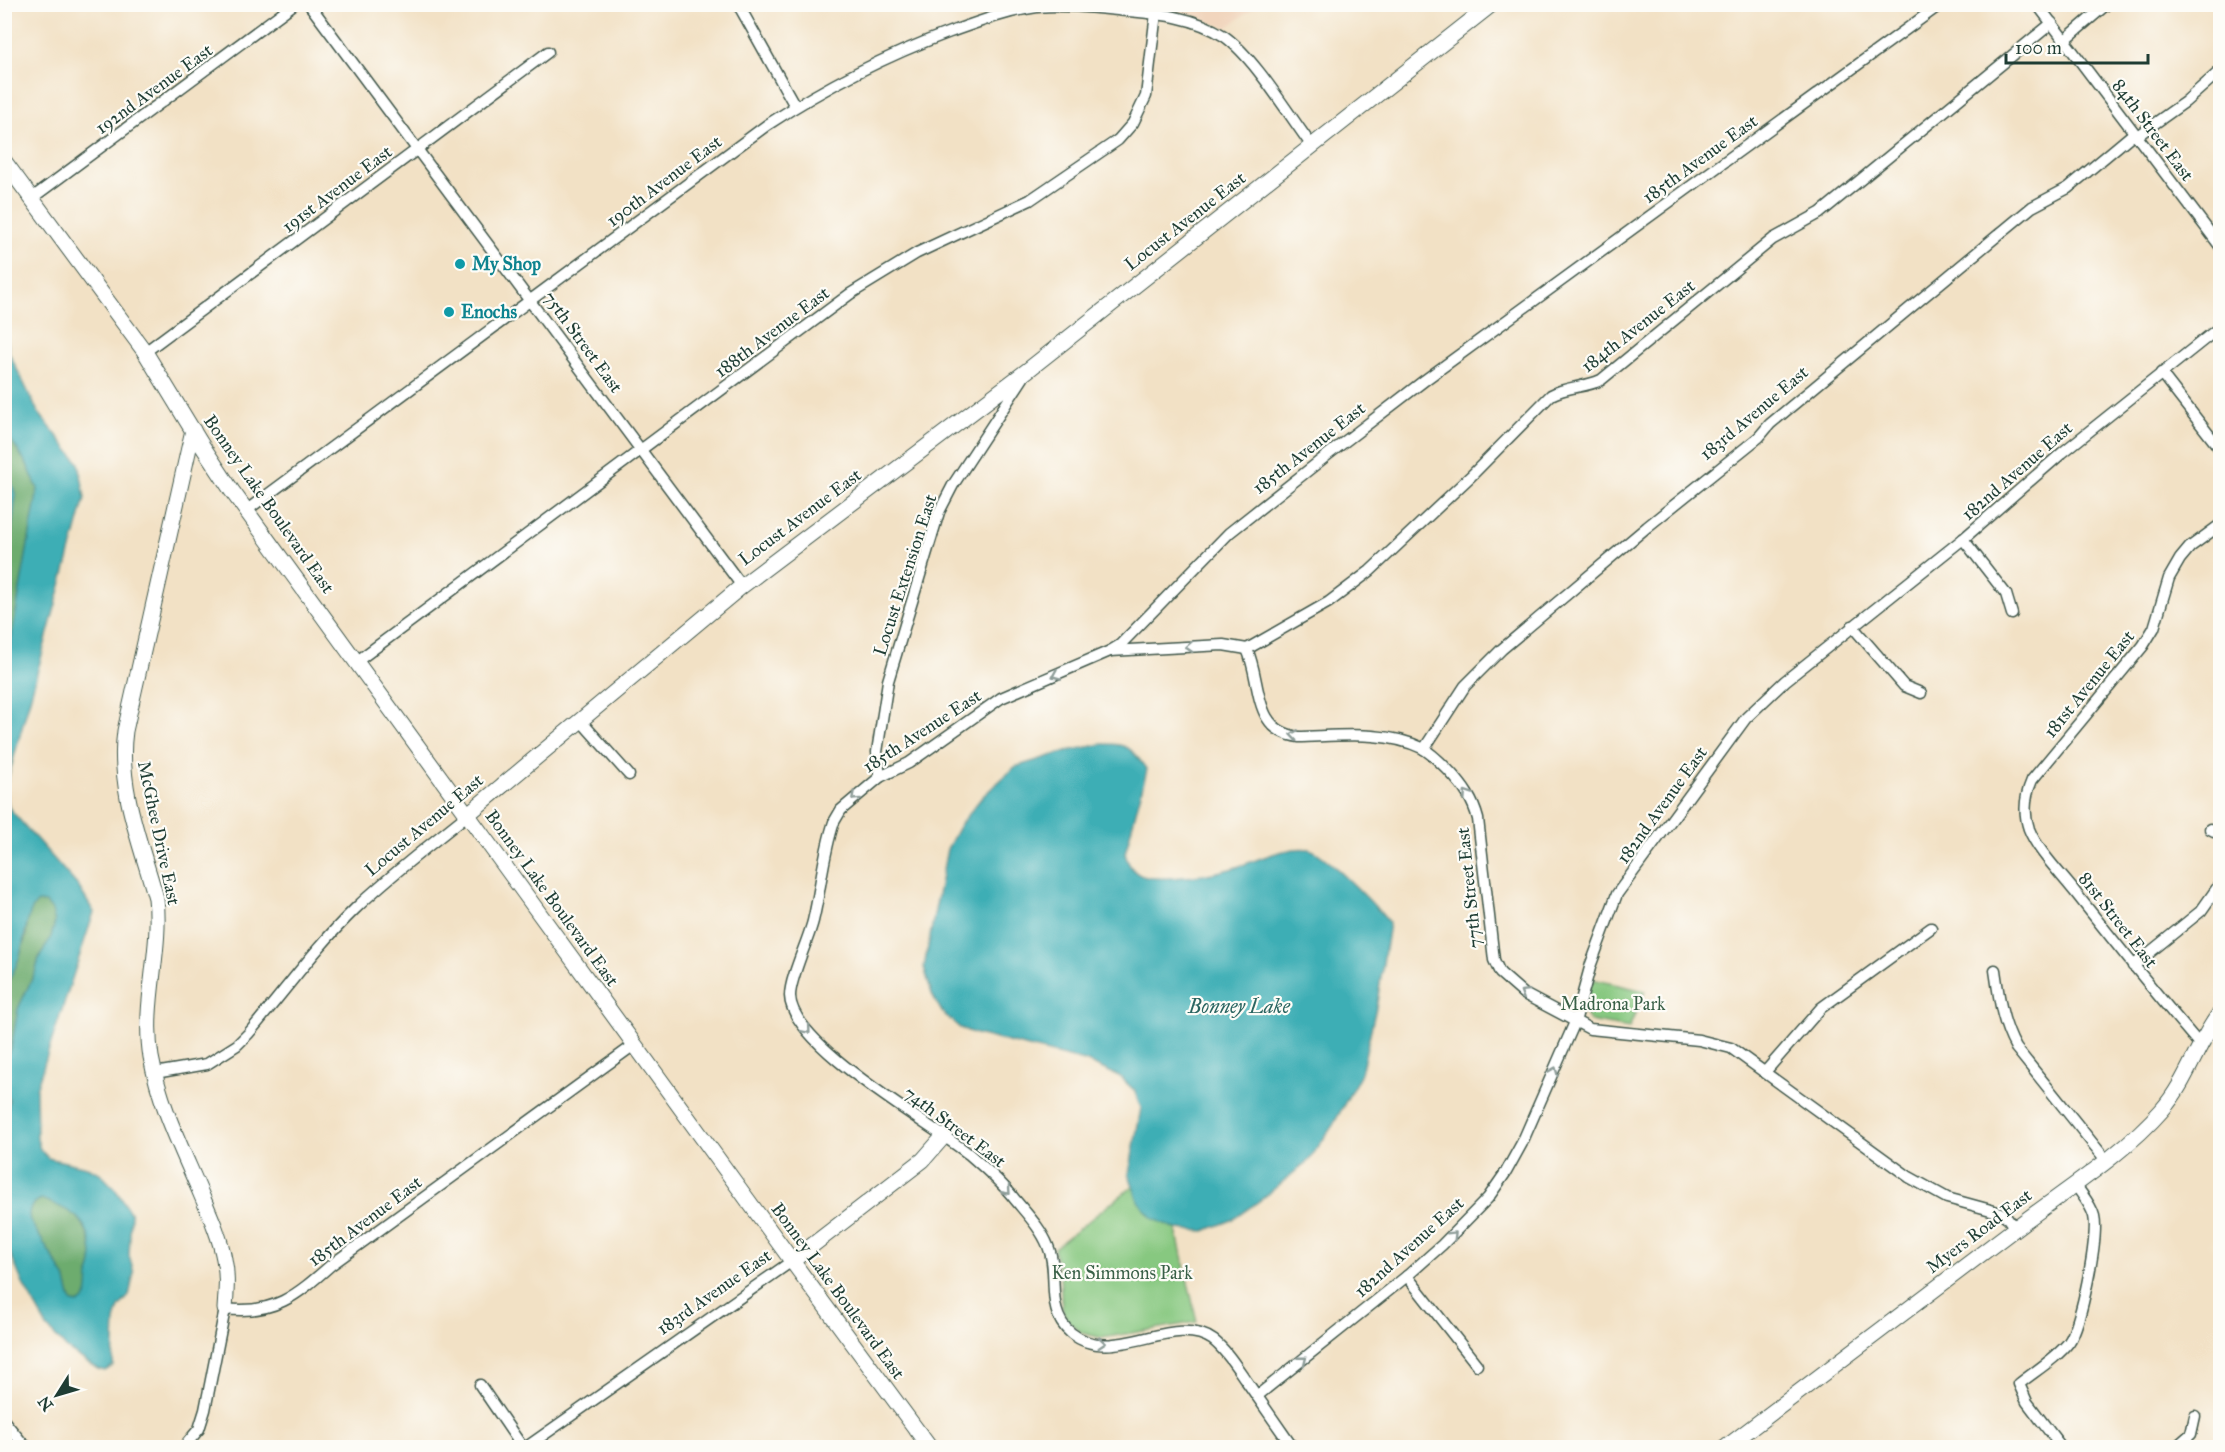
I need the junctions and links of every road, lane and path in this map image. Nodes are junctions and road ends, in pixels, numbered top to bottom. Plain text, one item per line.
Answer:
1 (294, 4) edge
2 (309, 4) edge
3 (738, 4) edge
4 (1492, 4) edge
5 (1941, 4) edge
6 (2037, 4) edge
7 (2107, 4) edge
8 (1156, 13) junction
9 (2052, 23) junction
10 (2065, 40) junction
11 (548, 52) dead end
12 (2220, 72) edge
13 (795, 106) junction
14 (2136, 135) junction
15 (1312, 146) junction
16 (418, 149) junction
17 (4, 161) edge
18 (32, 198) junction
19 (2220, 246) edge
20 (531, 301) junction
21 (2220, 327) edge
22 (145, 352) junction
23 (1028, 370) junction
24 (2161, 373) junction
25 (193, 430) junction
26 (641, 450) junction
27 (2220, 450) edge
28 (247, 510) junction
29 (2220, 525) edge
30 (1963, 539) junction
31 (742, 586) junction
32 (2012, 614) dead end
33 (1852, 626) junction
34 (1247, 650) junction
35 (1110, 651) junction
36 (356, 662) junction
37 (1921, 693) dead end
38 (580, 720) junction
39 (1424, 749) junction
40 (629, 775) dead end
41 (880, 777) junction
42 (2025, 808) joint
43 (467, 815) junction
44 (2210, 828) dead end
45 (2220, 834) edge
46 (2220, 884) edge
47 (1931, 928) dead end
48 (2133, 966) junction
49 (1995, 970) dead end
50 (795, 977) joint
51 (2220, 1013) edge
52 (1575, 1022) junction
53 (634, 1045) junction
54 (2200, 1045) junction
55 (1765, 1072) junction
56 (155, 1073) junction
57 (944, 1136) junction
58 (2106, 1160) junction
59 (2075, 1184) junction
60 (2015, 1228) junction
61 (792, 1261) junction
62 (1407, 1276) junction
63 (225, 1309) junction
64 (1477, 1365) dead end
65 (480, 1385) dead end
66 (1257, 1396) junction
67 (2195, 1416) dead end
68 (4, 1420) edge
69 (25, 1446) edge
70 (183, 1448) edge
71 (524, 1448) edge
72 (930, 1448) edge
73 (1293, 1448) edge
74 (1725, 1448) edge
75 (2062, 1448) edge
76 (2175, 1448) edge

1 - 18 street, 192nd Avenue East
2 - 16 street, 75th Street East
3 - 13 street
4 - 15 street, Locust Avenue East
5 - 35 street, 185th Avenue East
6 - 9 street, 84th Street East
7 - 10 street
8 - 13 street, 190th Avenue East
8 - 15 street, 190th Avenue East
8 - 26 street, 188th Avenue East
9 - 10 street, 84th Street East
9 - 34 street, 184th Avenue East
10 - 14 street, 84th Street East
11 - 16 street, 191st Avenue East
12 - 14 street, 183rd Avenue East
13 - 20 street, 190th Avenue East
14 - 19 street, 84th Street East
14 - 39 street, 183rd Avenue East
15 - 23 street, Locust Avenue East
16 - 20 street, 75th Street East
16 - 22 street, 191st Avenue East
17 - 18 street, Bonney Lake Boulevard East
18 - 22 street, Bonney Lake Boulevard East
20 - 26 street, 75th Street East
20 - 28 street, 190th Avenue East
21 - 24 street, 182nd Avenue East
22 - 25 street, Bonney Lake Boulevard East
23 - 31 street, Locust Avenue East
23 - 41 street, Locust Extension East
24 - 27 street
24 - 30 street, 182nd Avenue East
25 - 28 street, Bonney Lake Boulevard East
25 - 56 street, McGhee Drive East
26 - 31 street, 75th Street East
26 - 36 street, 188th Avenue East
28 - 36 street, Bonney Lake Boulevard East
29 - 42 street, 181st Avenue East
30 - 32 street
30 - 33 street, 182nd Avenue East
31 - 38 street, Locust Avenue East
33 - 37 street
33 - 52 street, 182nd Avenue East
34 -> 35 street
39 -> 34 street, 77th Street East
35 -> 41 street, 185th Avenue East
36 - 43 street, Bonney Lake Boulevard East
38 - 40 street
38 - 43 street, Locust Avenue East
52 -> 39 street, 77th Street East
41 -> 50 street, 185th Avenue East
42 - 48 street, 81st Street East
43 - 53 street, Bonney Lake Boulevard East
43 - 56 street, Locust Avenue East
44 - 45 street
46 - 48 street
47 - 55 street
48 - 54 street, 81st Street East
49 - 58 street
50 -> 57 street, 74th Street East
51 - 54 street, Myers Road East
52 - 55 street, 77th Street East
62 -> 52 street, 182nd Avenue East
53 - 61 street, Bonney Lake Boulevard East
53 - 63 street, 185th Avenue East
54 - 58 street, Myers Road East
55 - 60 street, 77th Street East
56 - 63 street, McGhee Drive East
57 - 61 street, 183rd Avenue East
57 -> 66 street, 74th Street East
58 - 59 street, Myers Road East
59 - 60 street, Myers Road East
59 - 75 street
60 - 74 street, Myers Road East
61 - 71 street, 183rd Avenue East
61 - 72 street, Bonney Lake Boulevard East
62 - 64 street
66 -> 62 street, 182nd Avenue East
63 - 70 street
65 - 71 street
66 - 73 street, 74th Street East
67 - 76 street
68 - 69 street

